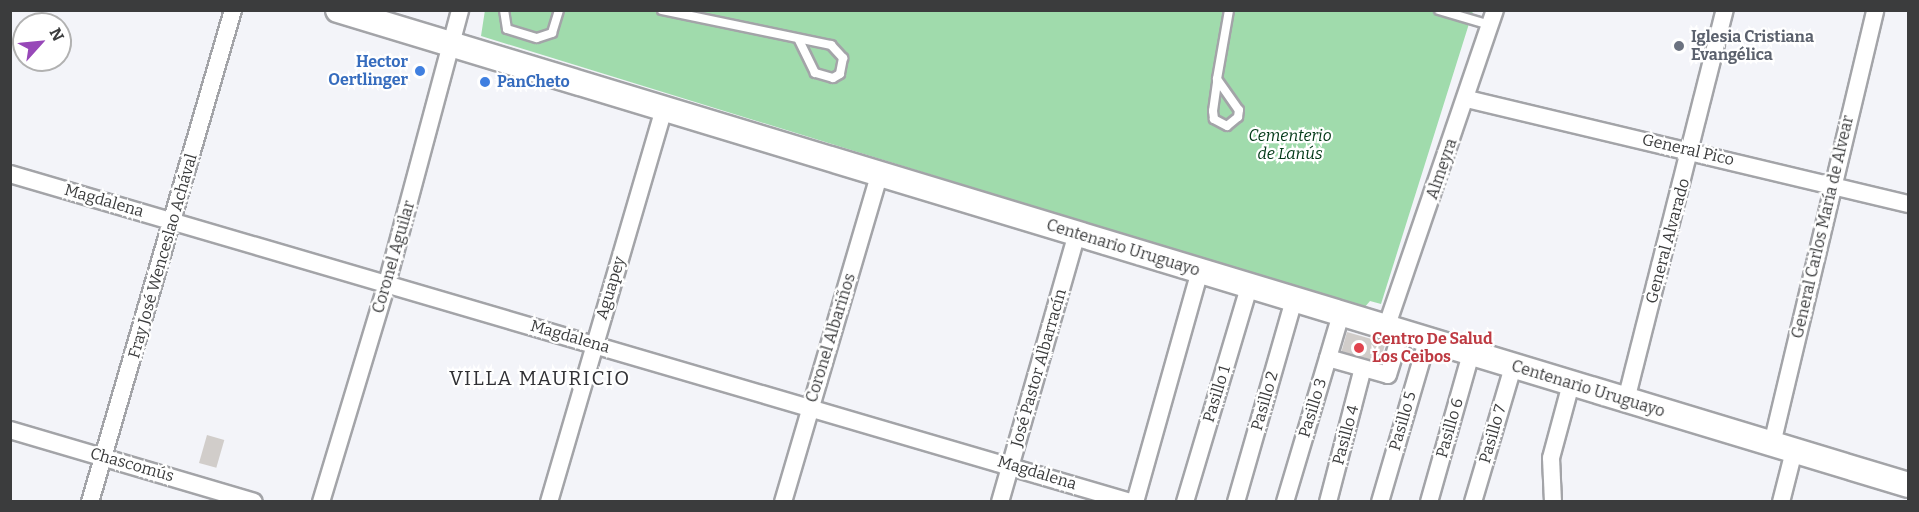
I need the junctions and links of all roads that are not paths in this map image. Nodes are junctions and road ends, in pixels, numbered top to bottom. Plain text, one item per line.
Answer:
1 (233, 10) edge
2 (338, 10) edge
3 (460, 10) edge
4 (504, 10) edge
5 (559, 10) edge
6 (662, 10) edge
7 (1229, 10) edge
8 (1439, 10) edge
9 (1725, 10) edge
10 (1875, 10) edge
11 (1456, 12) edge
12 (1492, 18) edge
13 (799, 40) junction
14 (453, 45) junction
15 (1217, 79) junction
16 (1467, 99) junction
17 (664, 110) junction
18 (1692, 151) junction
19 (10, 174) edge
20 (879, 175) junction
21 (1832, 185) junction
22 (1908, 204) edge
23 (173, 220) junction
24 (1077, 234) junction
25 (1200, 271) junction
26 (387, 283) junction
27 (1249, 286) junction
28 (1294, 300) junction
29 (1341, 314) junction
30 (1394, 330) junction
31 (1427, 341) junction
32 (594, 344) junction
33 (1471, 354) junction
34 (1328, 358) junction
35 (1513, 367) junction
36 (1363, 368) junction
37 (1571, 384) junction
38 (1626, 400) junction
39 (810, 407) junction
40 (10, 430) edge
41 (1783, 447) junction
42 (104, 457) junction
43 (1010, 465) junction
44 (1908, 485) edge
45 (90, 501) edge
46 (254, 501) edge
47 (321, 501) edge
48 (549, 501) edge
49 (783, 501) edge
50 (1000, 501) edge
51 (1130, 501) edge
52 (1135, 501) edge
53 (1185, 501) edge
54 (1236, 501) edge
55 (1285, 501) edge
56 (1328, 501) edge
57 (1380, 501) edge
58 (1429, 501) edge
59 (1473, 501) edge
60 (1553, 501) edge
61 (1781, 501) edge

1 - 23 street, Fray José Wenceslao Achával
2 - 14 main road, Centenario Uruguayo
3 - 14 street, Coronel Aguilar
4 - 5 lane
6 - 13 lane
7 - 15 lane
8 - 11 lane
9 - 18 street, General Alvarado
10 - 21 street, General Carlos María de Alvear
11 - 12 lane
12 - 16 street, Almeyra
13 - 13 lane
14 - 17 main road, Centenario Uruguayo
14 - 26 street, Coronel Aguilar
15 - 15 lane
16 - 18 street, General Pico
16 - 30 street, Almeyra
17 - 20 main road, Centenario Uruguayo
17 - 32 street, Aguapey
18 - 21 street, General Pico
18 - 38 street, General Alvarado
19 - 23 street, Magdalena
20 - 24 main road, Centenario Uruguayo
20 - 39 street, Coronel Albariños
21 - 22 street, General Pico
21 - 41 street, General Carlos María de Alvear
23 - 26 street, Magdalena
23 - 42 street, Fray José Wenceslao Achával
24 - 25 main road, Centenario Uruguayo
24 - 43 street, José Pastor Albarracín
25 - 27 main road, Centenario Uruguayo
25 - 52 street
26 - 32 street, Magdalena
26 - 47 street, Coronel Aguilar
27 - 28 main road, Centenario Uruguayo
27 - 53 street, Pasillo 1
28 - 29 main road, Centenario Uruguayo
28 - 54 street, Pasillo 2
29 - 30 main road, Centenario Uruguayo
29 - 34 street, Pasillo 3
30 - 31 main road, Centenario Uruguayo
30 - 36 street, Almeyra
31 - 33 main road, Centenario Uruguayo
31 - 57 street, Pasillo 5
32 - 39 street, Magdalena
32 - 48 street, Aguapey
33 - 35 main road, Centenario Uruguayo
33 - 58 street, Pasillo 6
34 - 36 street
34 - 55 street, Pasillo 3
35 - 37 main road, Centenario Uruguayo
35 - 59 street, Pasillo 7
36 - 56 street, Pasillo 4
37 - 38 main road, Centenario Uruguayo
37 - 60 street
38 - 41 main road, Centenario Uruguayo
39 - 43 street, Magdalena
39 - 49 street, Coronel Albariños
40 - 42 street, Chascomús
41 - 44 main road, Centenario Uruguayo
41 - 61 street, General Carlos María de Alvear
42 - 45 street, Fray José Wenceslao Achával
42 - 46 street, Chascomús
43 - 50 street, José Pastor Albarracín
43 - 51 street, Magdalena

